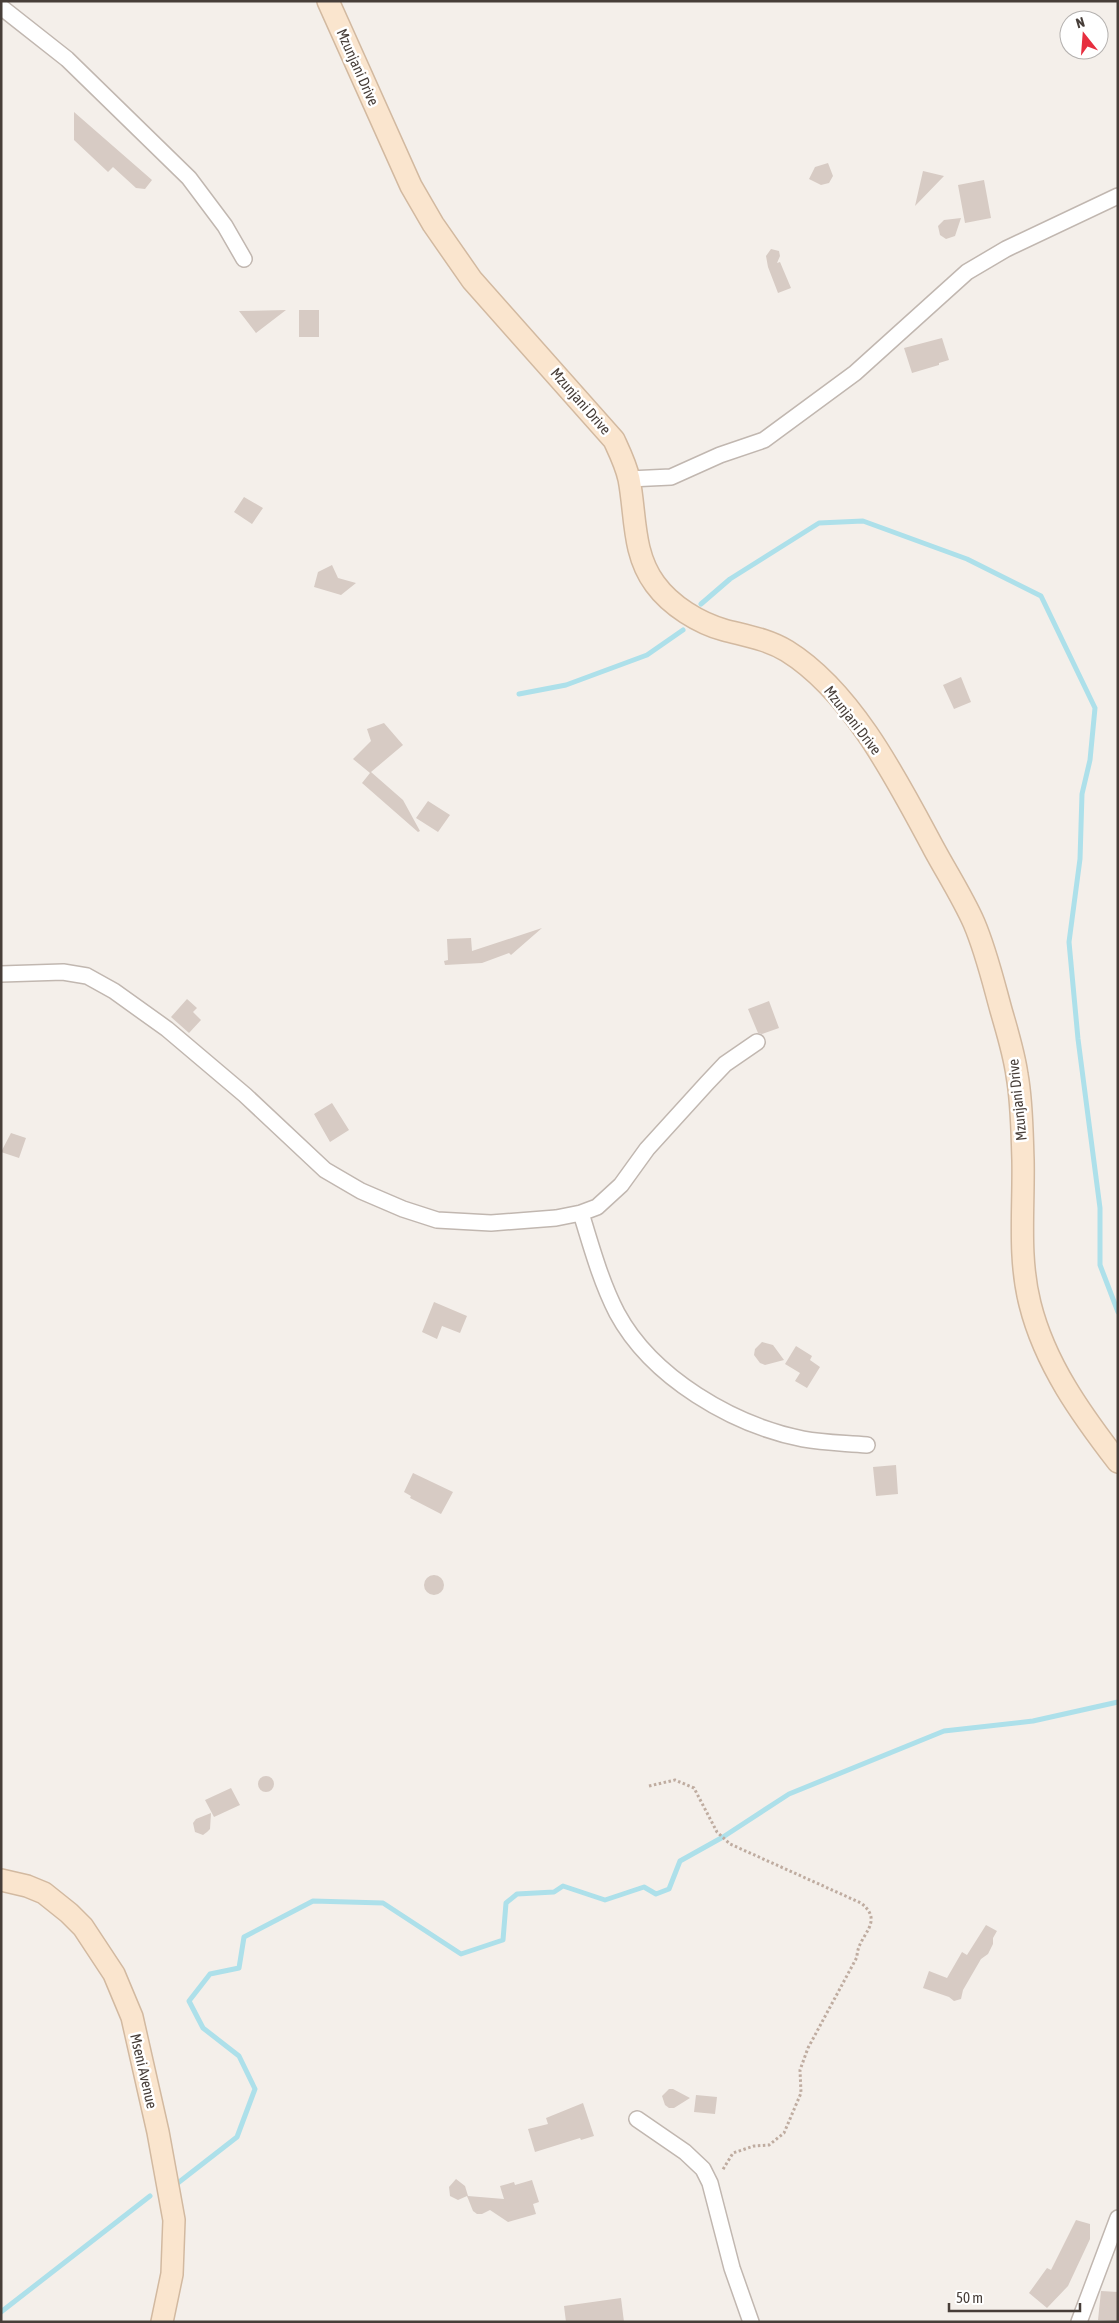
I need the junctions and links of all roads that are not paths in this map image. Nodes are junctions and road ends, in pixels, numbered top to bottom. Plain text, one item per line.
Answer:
1 (328, 1) edge
2 (1, 7) edge
3 (1118, 196) edge
4 (244, 258) dead end
5 (629, 478) junction
6 (1, 974) edge
7 (758, 1042) dead end
8 (581, 1213) junction
9 (867, 1445) dead end
10 (1118, 1462) edge
11 (1, 1880) edge
12 (637, 2119) dead end
13 (1118, 2218) edge
14 (162, 2322) edge
15 (751, 2322) edge
16 (1079, 2322) edge

1 - 5 main road, Mzunjani Drive
2 - 4 street
3 - 5 street
5 - 10 main road, Mzunjani Drive
6 - 8 street
7 - 8 street
8 - 9 street
11 - 14 main road, Mseni Avenue
12 - 15 street
13 - 16 street

